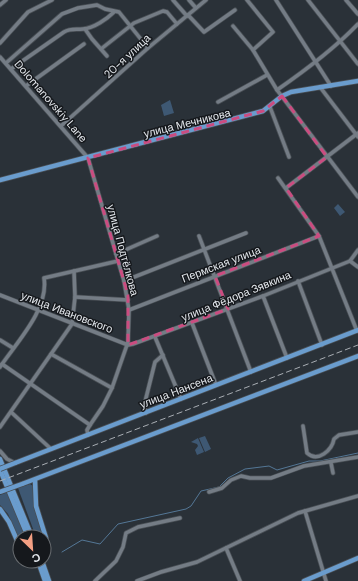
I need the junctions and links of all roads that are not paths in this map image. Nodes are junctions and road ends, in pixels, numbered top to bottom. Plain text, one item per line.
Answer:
1 (6, 0) edge
2 (52, 0) edge
3 (173, 0) edge
4 (189, 0) edge
5 (206, 0) edge
6 (247, 0) edge
7 (276, 0) edge
8 (308, 0) edge
9 (346, 0) edge
10 (0, 5) edge
11 (196, 8) junction
12 (235, 10) dead end
13 (114, 12) junction
14 (358, 14) edge
15 (187, 15) junction
16 (177, 24) junction
17 (358, 24) edge
18 (130, 26) junction
19 (233, 26) dead end
20 (85, 29) junction
21 (341, 42) junction
22 (0, 43) edge
23 (84, 44) dead end
24 (148, 48) junction
25 (101, 49) junction
26 (253, 50) junction
27 (107, 56) dead end
28 (0, 57) edge
29 (316, 62) junction
30 (6, 64) junction
31 (358, 64) edge
32 (11, 69) junction
33 (267, 75) junction
34 (358, 81) edge
35 (26, 86) junction
36 (331, 86) junction
37 (320, 88) junction
38 (277, 90) junction
39 (282, 96) junction
40 (218, 102) dead end
41 (270, 107) junction
42 (61, 126) junction
43 (357, 135) edge
44 (289, 157) dead end
45 (327, 157) junction
46 (88, 158) junction
47 (278, 178) dead end
48 (0, 180) edge
49 (286, 188) junction
50 (358, 197) edge
51 (246, 233) dead end
52 (157, 236) dead end
53 (199, 236) dead end
54 (319, 236) junction
55 (204, 248) junction
56 (358, 250) edge
57 (116, 254) junction
58 (118, 261) junction
59 (350, 261) junction
60 (358, 267) edge
61 (333, 268) junction
62 (74, 271) junction
63 (215, 276) junction
64 (124, 281) junction
65 (298, 281) junction
66 (0, 295) edge
67 (263, 296) junction
68 (75, 297) junction
69 (128, 300) junction
70 (228, 309) junction
71 (129, 310) junction
72 (39, 311) junction
73 (192, 323) junction
74 (72, 324) junction
75 (358, 331) edge
76 (155, 337) junction
77 (0, 340) edge
78 (128, 345) junction
79 (322, 345) junction
80 (13, 348) junction
81 (51, 354) junction
82 (163, 356) junction
83 (358, 356) edge
84 (287, 358) junction
85 (1, 366) edge
86 (251, 372) junction
87 (31, 384) junction
88 (216, 385) junction
89 (112, 388) junction
90 (181, 399) junction
91 (11, 412) junction
92 (146, 413) junction
93 (90, 425) junction
94 (303, 426) dead end
95 (0, 427) edge
96 (358, 432) edge
97 (88, 435) junction
98 (51, 449) junction
99 (0, 451) edge
100 (313, 457) junction
101 (358, 457) edge
102 (1, 460) edge
103 (15, 463) junction
104 (331, 463) junction
105 (313, 464) junction
106 (0, 469) edge
107 (333, 474) dead end
108 (34, 480) junction
109 (0, 492) edge
110 (209, 492) dead end
111 (358, 496) edge
112 (0, 509) edge
113 (305, 511) junction
114 (180, 518) dead end
115 (12, 529) edge
116 (25, 529) edge
117 (29, 529) edge
118 (42, 529) edge
119 (226, 548) junction
120 (358, 558) edge
121 (42, 569) edge
122 (44, 569) edge
123 (323, 573) junction
124 (45, 581) edge
125 (49, 581) edge
126 (95, 581) edge
127 (137, 581) edge
128 (240, 581) edge
129 (304, 581) edge
130 (326, 581) edge

1 - 10 street
2 - 22 street
3 - 15 street
4 - 11 street
5 - 11 street, 20-я улица
6 - 26 street
7 - 29 street
8 - 21 street
9 - 14 street
11 - 15 street, 20-я улица
12 - 15 street
13 - 18 street
13 - 20 street
13 - 30 street
15 - 16 street, 20-я улица
16 - 18 street
16 - 24 street, 20-я улица
17 - 21 street
18 - 24 street
18 - 25 street
19 - 26 street
20 - 25 street
20 - 32 street
21 - 29 street
21 - 31 street
23 - 35 street
24 - 42 street, 20-я улица
25 - 27 street
26 - 33 street
28 - 30 street, Dolomanovskiy Lane
29 - 36 street
29 - 38 street
30 - 32 street, Dolomanovskiy Lane
32 - 35 street, Dolomanovskiy Lane
33 - 38 street
33 - 40 street
34 - 36 main road, улица Мечникова
35 - 42 street, Dolomanovskiy Lane
36 - 37 main road, улица Мечникова
37 - 39 main road, улица Мечникова
37 - 43 street
38 - 39 street
39 - 41 main road, улица Мечникова
39 - 45 street
41 - 44 street
41 - 46 main road, улица Мечникова
42 - 46 street, Dolomanovskiy Lane
43 - 45 street
45 - 49 street
45 - 50 street
46 - 48 main road, улица Мечникова
46 - 57 street, улица Подтёлкова
47 - 49 street
49 - 54 street
51 - 55 street
52 - 57 street
53 - 55 street
54 - 61 street
54 - 63 street, Пермская улица
55 - 63 street
55 - 64 street
56 - 59 street
57 - 58 street, улица Подтёлкова
58 - 62 street
58 - 64 street, улица Подтёлкова
59 - 60 street
59 - 61 street, улица Фёдора Зявкина
61 - 65 street, улица Фёдора Зявкина
61 - 75 street
62 - 68 street
62 - 72 street
63 - 70 street
63 - 71 street, Пермская улица
64 - 69 street, улица Подтёлкова
65 - 67 street, улица Фёдора Зявкина
65 - 79 street
66 - 72 street, улица Ивановского
67 - 70 street, улица Фёдора Зявкина
67 - 84 street
68 - 69 street
68 - 74 street
69 - 71 street, улица Подтёлкова
70 - 73 street, улица Фёдора Зявкина
70 - 86 street
71 - 78 street, улица Подтёлкова
72 - 74 street, улица Ивановского
72 - 80 street
73 - 76 street, улица Фёдора Зявкина
73 - 88 street
74 - 78 street, улица Ивановского
74 - 81 street
75 - 79 main road, улица Нансена
76 - 78 street, улица Фёдора Зявкина
76 - 82 street
77 - 80 street
78 - 89 street, улица Подтёлкова
79 - 84 main road, улица Нансена
80 - 85 street
81 - 87 street
81 - 89 street
82 - 90 street
82 - 92 street
83 - 108 main road
84 - 86 main road, улица Нансена
85 - 87 street
86 - 88 main road, улица Нансена
87 - 91 street
87 - 93 street
88 - 90 main road, улица Нансена
89 - 93 street, улица Подтёлкова
90 - 92 main road, улица Нансена
91 - 95 street
91 - 98 street
92 - 97 main road, улица Нансена
93 - 97 street, улица Подтёлкова
94 - 100 street
96 - 100 street
97 - 98 main road, улица Нансена
98 - 103 main road, улица Нансена
99 - 103 street
100 - 105 street
101 - 104 street
102 - 117 main road
103 - 106 main road, улица Нансена, bridge
104 - 105 street
104 - 107 street
105 - 110 street
106 - 116 main road
108 - 109 main road, bridge
108 - 118 main road
111 - 113 street
112 - 115 main road
113 - 119 street
113 - 123 street
114 - 126 street
119 - 127 street
119 - 128 street
120 - 123 main road
121 - 124 main road
122 - 125 main road
123 - 129 main road
123 - 130 street

